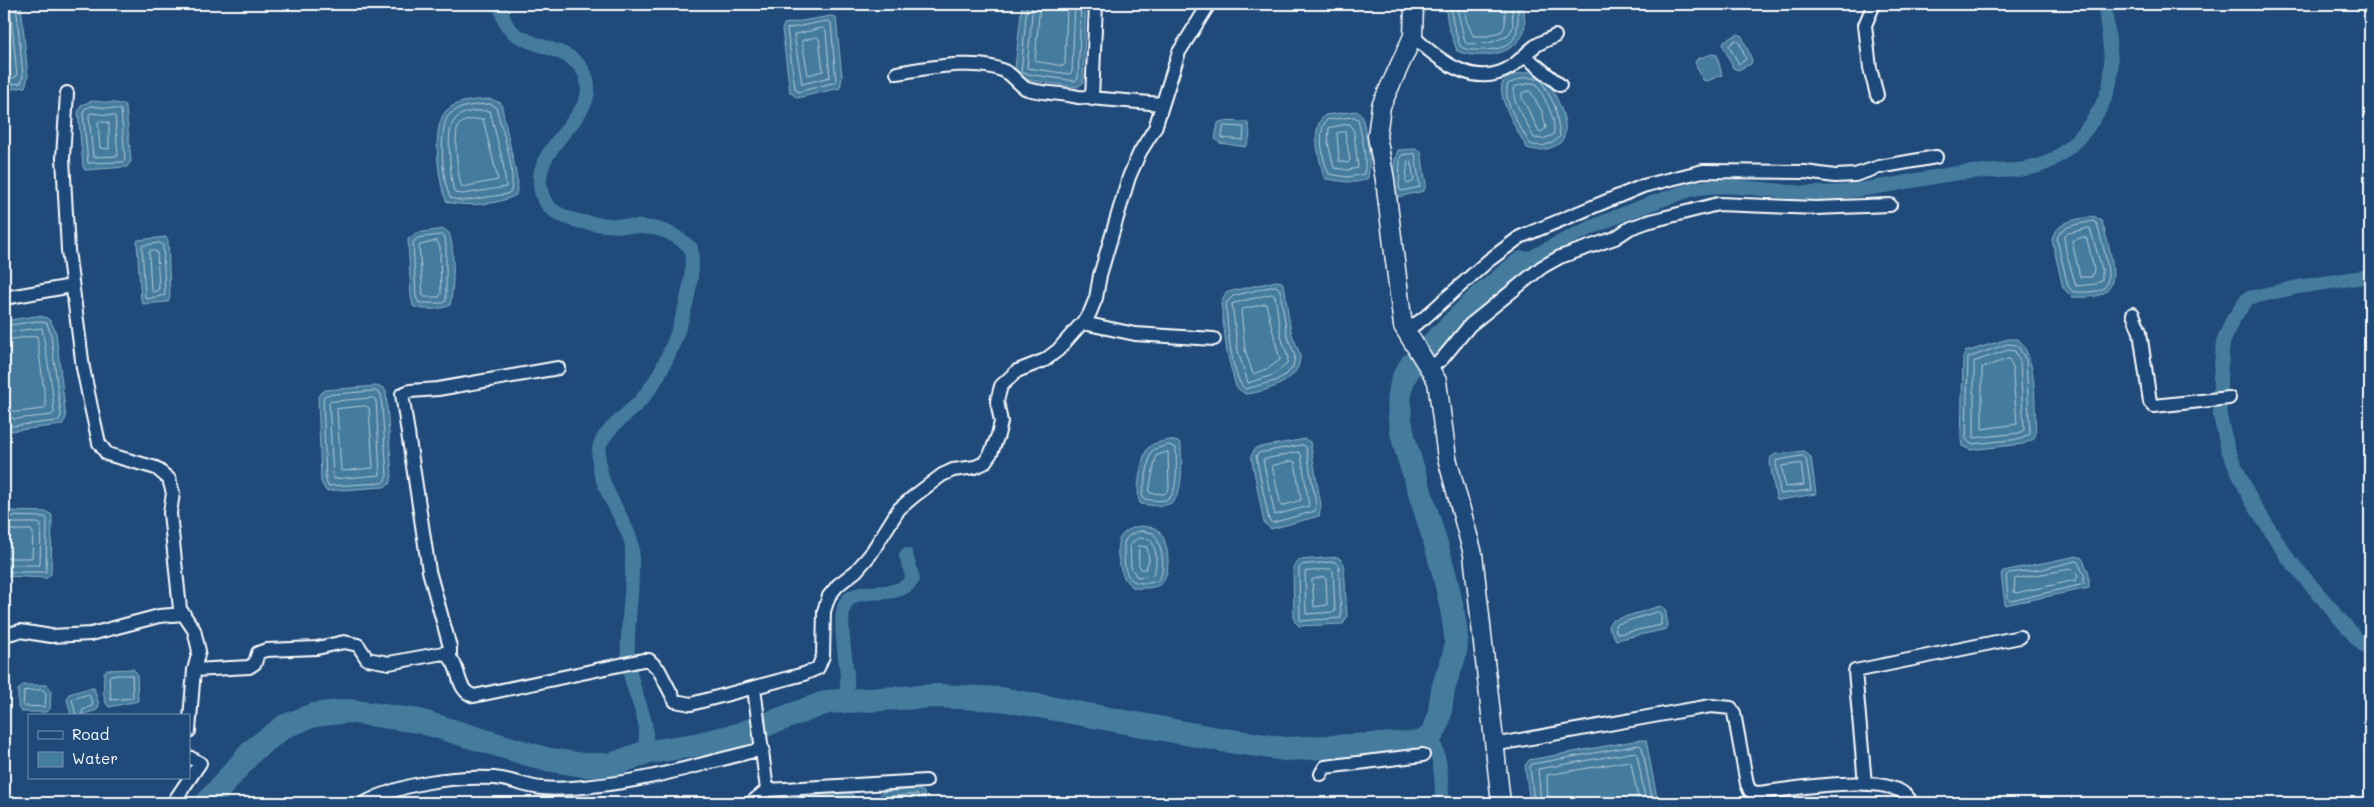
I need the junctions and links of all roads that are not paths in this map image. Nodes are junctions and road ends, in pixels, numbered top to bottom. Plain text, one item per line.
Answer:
1 (1096, 4) edge
2 (1209, 4) edge
3 (1414, 4) edge
4 (1874, 4) edge
5 (1412, 36) junction
6 (1555, 36) dead end
7 (1525, 56) junction
8 (897, 73) dead end
9 (1560, 85) dead end
10 (67, 93) dead end
11 (1877, 95) dead end
12 (1092, 99) junction
13 (1162, 104) junction
14 (1936, 157) dead end
15 (1890, 205) dead end
16 (72, 286) junction
17 (4, 298) edge
18 (2133, 314) dead end
19 (1083, 324) junction
20 (1407, 334) junction
21 (1214, 339) dead end
22 (1428, 367) junction
23 (558, 368) dead end
24 (2229, 398) dead end
25 (184, 614) junction
26 (4, 635) edge
27 (2020, 637) dead end
28 (450, 656) junction
29 (194, 670) junction
30 (754, 688) junction
31 (190, 719) edge
32 (762, 743) junction
33 (1494, 745) junction
34 (1423, 755) dead end
35 (190, 758) edge
36 (1321, 774) dead end
37 (190, 778) edge
38 (189, 780) edge
39 (926, 781) dead end
40 (1866, 784) junction
41 (767, 790) junction
42 (173, 803) edge
43 (364, 803) edge
44 (751, 803) edge
45 (1501, 803) edge
46 (1911, 803) edge

1 - 12 street
2 - 13 street
3 - 5 street
4 - 11 street
5 - 7 street
5 - 20 street
6 - 7 street
7 - 9 street
8 - 12 street
10 - 16 street
12 - 13 street
13 - 19 street
14 - 20 street
15 - 22 street
16 - 17 street
16 - 25 street
18 - 24 street
19 - 21 street
19 - 30 street
20 - 22 street
22 - 33 street
23 - 28 street
25 - 26 street
25 - 29 street
27 - 40 street
28 - 29 street
28 - 30 street
29 - 31 street
30 - 32 street
32 - 41 street
32 - 43 street
33 - 40 street
33 - 45 street
34 - 36 street
35 - 37 street
38 - 42 street
39 - 41 street
40 - 46 street
41 - 44 street

